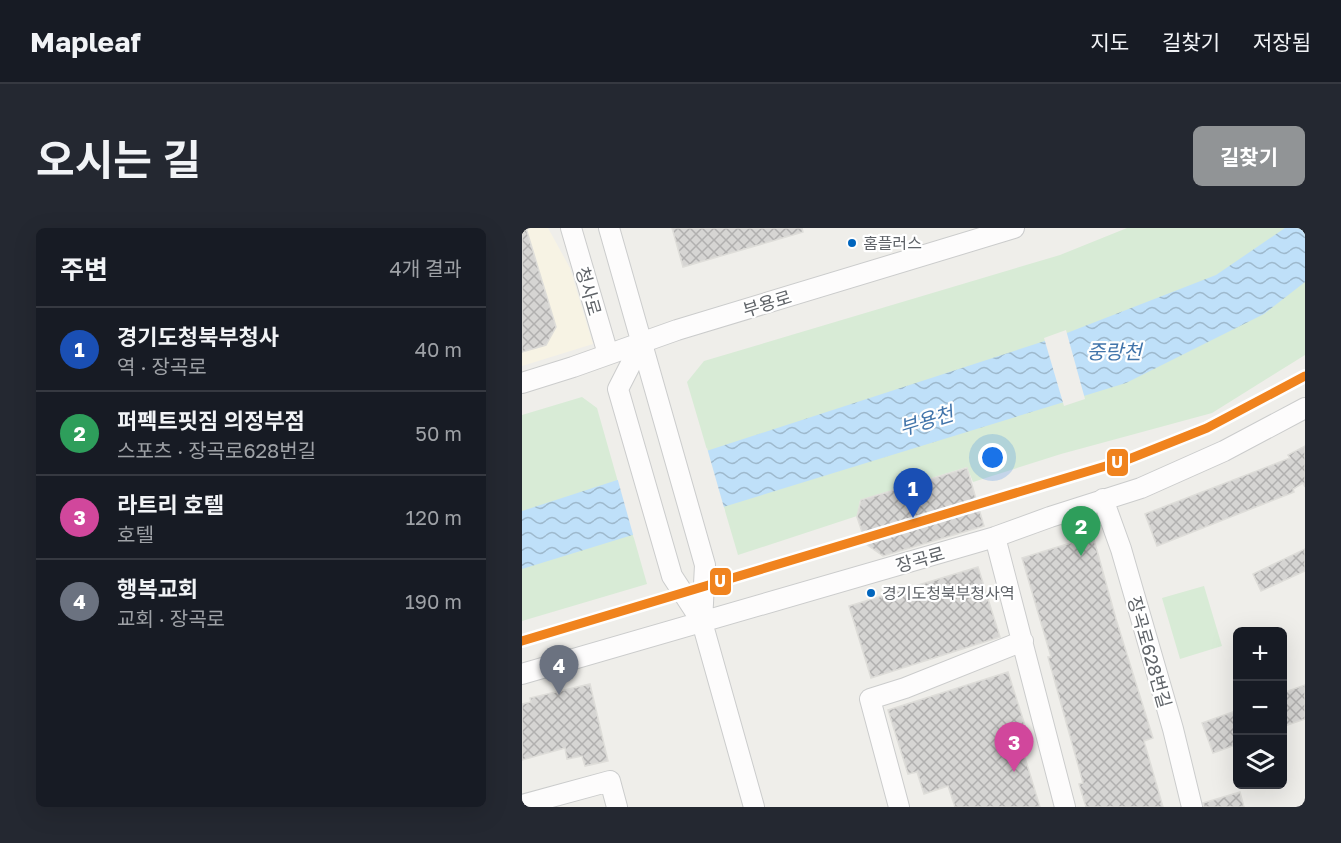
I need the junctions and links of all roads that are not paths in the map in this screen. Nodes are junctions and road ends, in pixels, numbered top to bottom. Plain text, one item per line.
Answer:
1 (571, 228) edge
2 (609, 228) edge
3 (1014, 228) edge
4 (642, 342) junction
5 (608, 354) junction
6 (522, 383) edge
7 (1305, 408) edge
8 (1103, 499) junction
9 (995, 537) junction
10 (702, 622) junction
11 (1023, 641) junction
12 (522, 674) edge
13 (522, 805) edge
14 (617, 807) edge
15 (754, 807) edge
16 (899, 807) edge
17 (1065, 807) edge
18 (1192, 807) edge

1 - 5 street, 청사로
2 - 4 street, 청사로
3 - 4 street, 부용로
4 - 5 street, 부용로
4 - 10 street, 청사로
4 - 10 street
5 - 6 street, 부용로
7 - 8 street, 장곡로
8 - 9 street, 장곡로
8 - 18 street, 장곡로628번길
9 - 10 street, 장곡로
9 - 11 street
10 - 12 street, 장곡로
10 - 15 street
11 - 16 street
11 - 17 street
13 - 14 street

